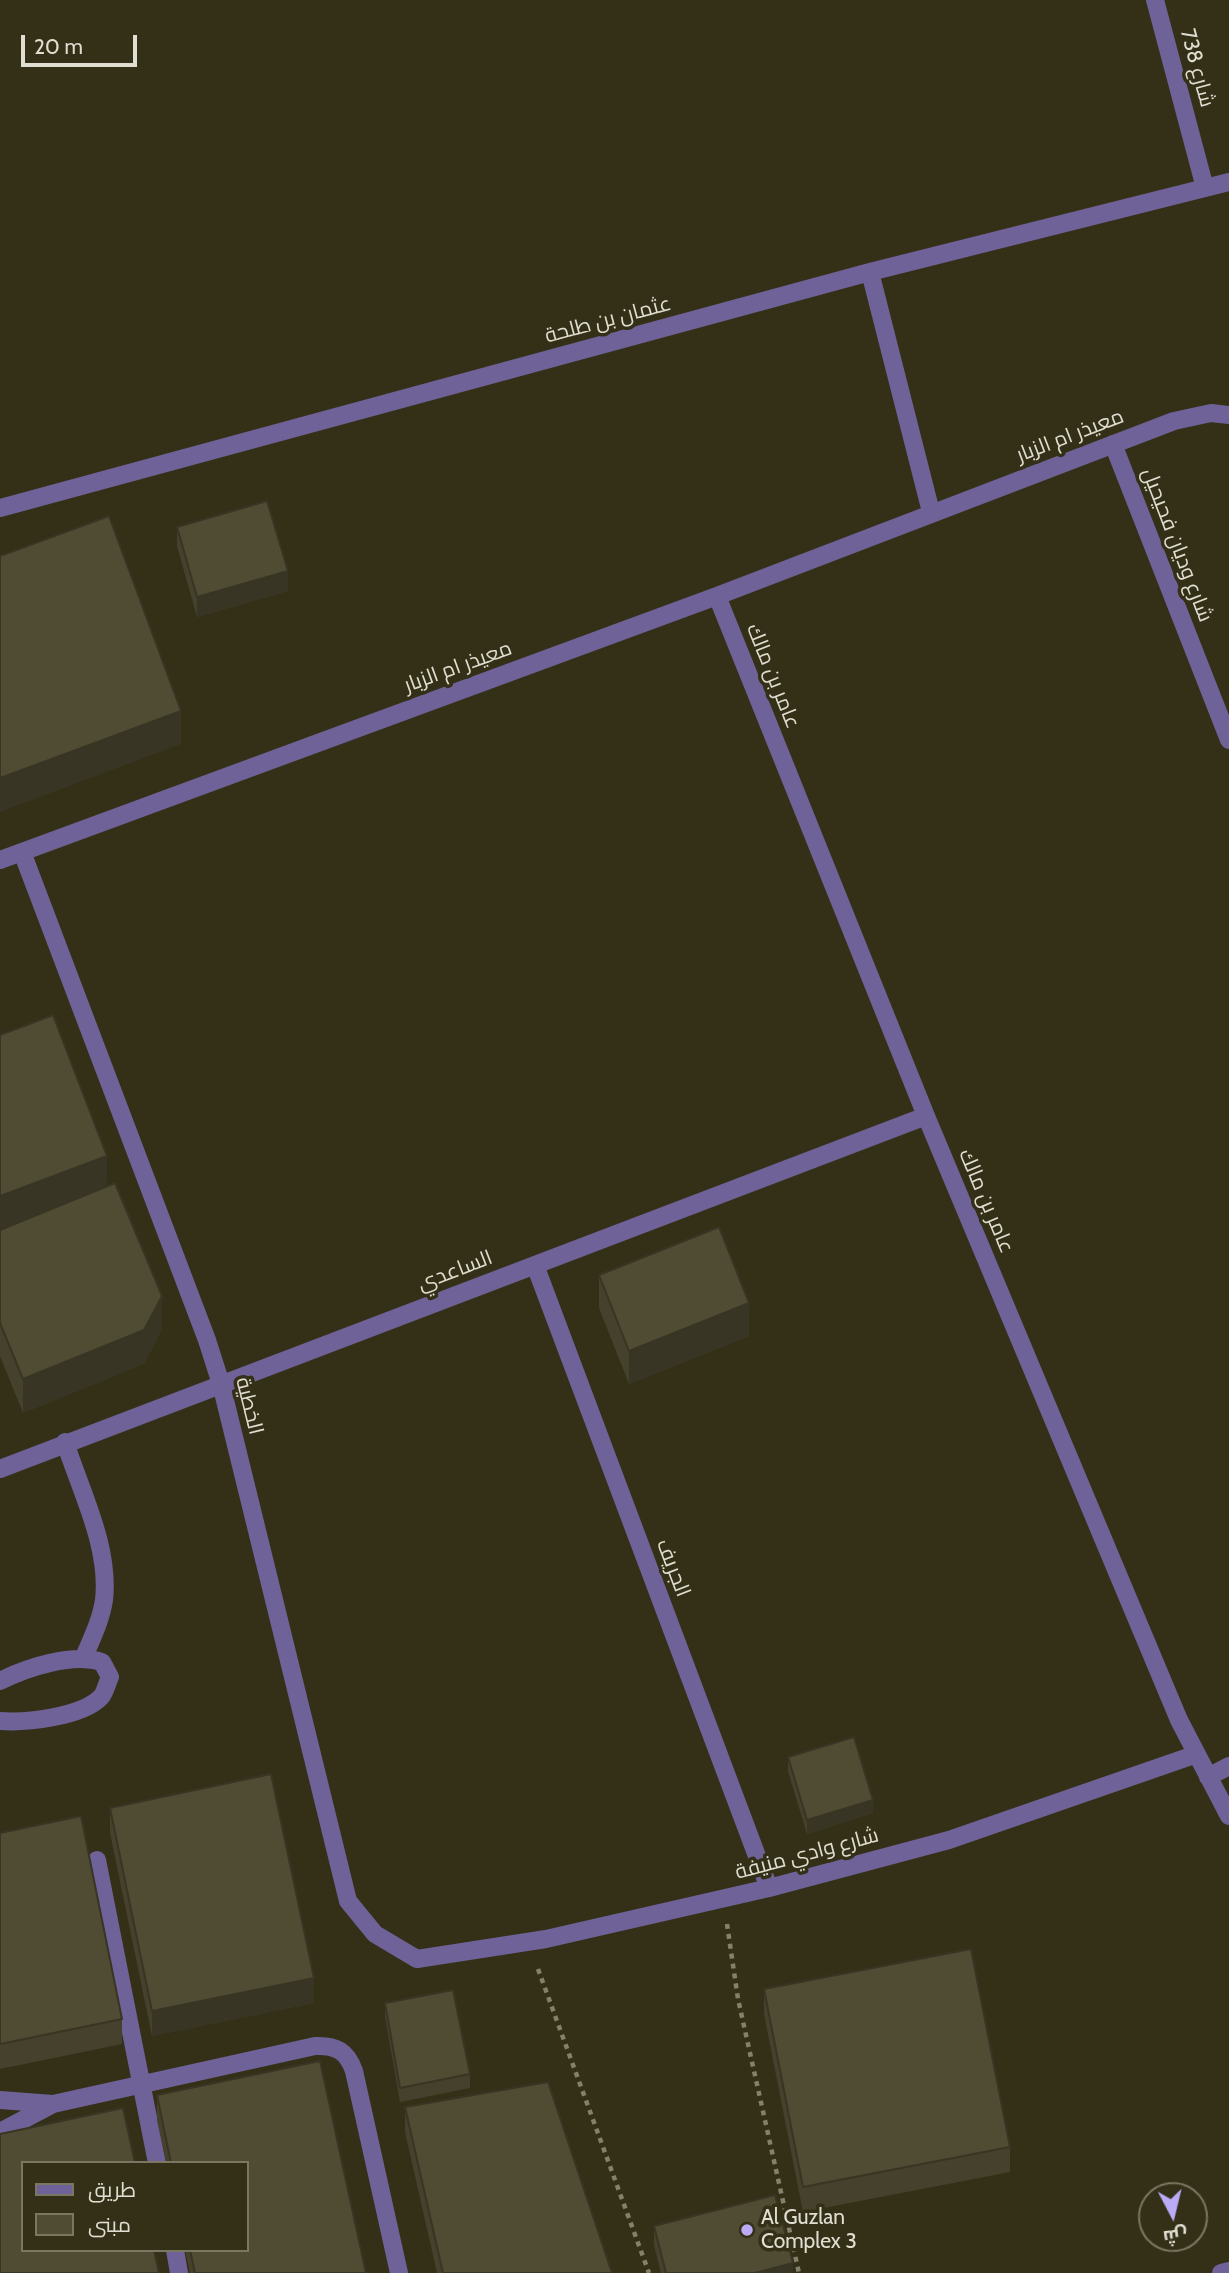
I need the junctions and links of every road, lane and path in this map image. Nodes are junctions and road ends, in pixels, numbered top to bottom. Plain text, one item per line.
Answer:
1 (1155, 0) edge
2 (1229, 182) edge
3 (1205, 188) junction
4 (870, 272) junction
5 (1229, 415) edge
6 (1113, 444) junction
7 (0, 508) edge
8 (930, 513) junction
9 (717, 596) junction
10 (1229, 740) edge
11 (22, 852) junction
12 (0, 860) edge
13 (926, 1116) junction
14 (535, 1265) junction
15 (221, 1384) junction
16 (65, 1442) junction
17 (0, 1469) edge
18 (84, 1657) junction
19 (0, 1681) edge
20 (0, 1721) edge
21 (1197, 1754) junction
22 (1229, 1766) edge
23 (1208, 1777) junction
24 (1229, 1816) edge
25 (97, 1860) dead end
26 (769, 1888) junction
27 (723, 1899) junction
28 (528, 1941) junction
29 (417, 1959) joint
30 (142, 2084) junction
31 (0, 2100) edge
32 (53, 2104) junction
33 (0, 2132) edge
34 (158, 2161) edge
35 (175, 2252) edge
36 (1229, 2271) edge
37 (179, 2273) edge
38 (399, 2273) edge
39 (649, 2273) edge
40 (799, 2273) edge
41 (1221, 2273) edge

1 - 3 street, شارع 738
2 - 3 street, عثمان بن طلحة
3 - 4 street, عثمان بن طلحة
4 - 7 street, عثمان بن طلحة
4 - 8 street
5 - 6 street, معيذر ام الزبار
6 - 8 street, معيذر ام الزبار
6 - 10 street, شارع وديان فحيحيل
8 - 9 street, معيذر ام الزبار
9 - 11 street, معيذر ام الزبار
9 - 13 street, عامر بن مالك
11 - 12 street, معيذر ام الزبار
11 - 15 street, الخطية
13 - 14 street, الساعدي
13 - 21 street, عامر بن مالك
14 - 15 street, الساعدي
14 - 26 street, الجريف
15 - 16 street, الساعدي
15 - 29 street, الخطية
16 - 17 street, الساعدي
16 - 18 street
18 - 19 street
18 - 20 street
21 - 23 street, عامر بن مالك
21 - 26 street, شارع وادي منيفة
22 - 23 street
23 - 24 street, عامر بن مالك
25 - 30 street
26 - 27 street, شارع وادي منيفة
27 - 28 street, شارع وادي منيفة
27 - 40 path
28 - 29 street, شارع وادي منيفة
28 - 39 path
30 - 32 street
30 - 34 street
30 - 38 street
31 - 32 street
32 - 33 street
35 - 37 street
36 - 41 street

